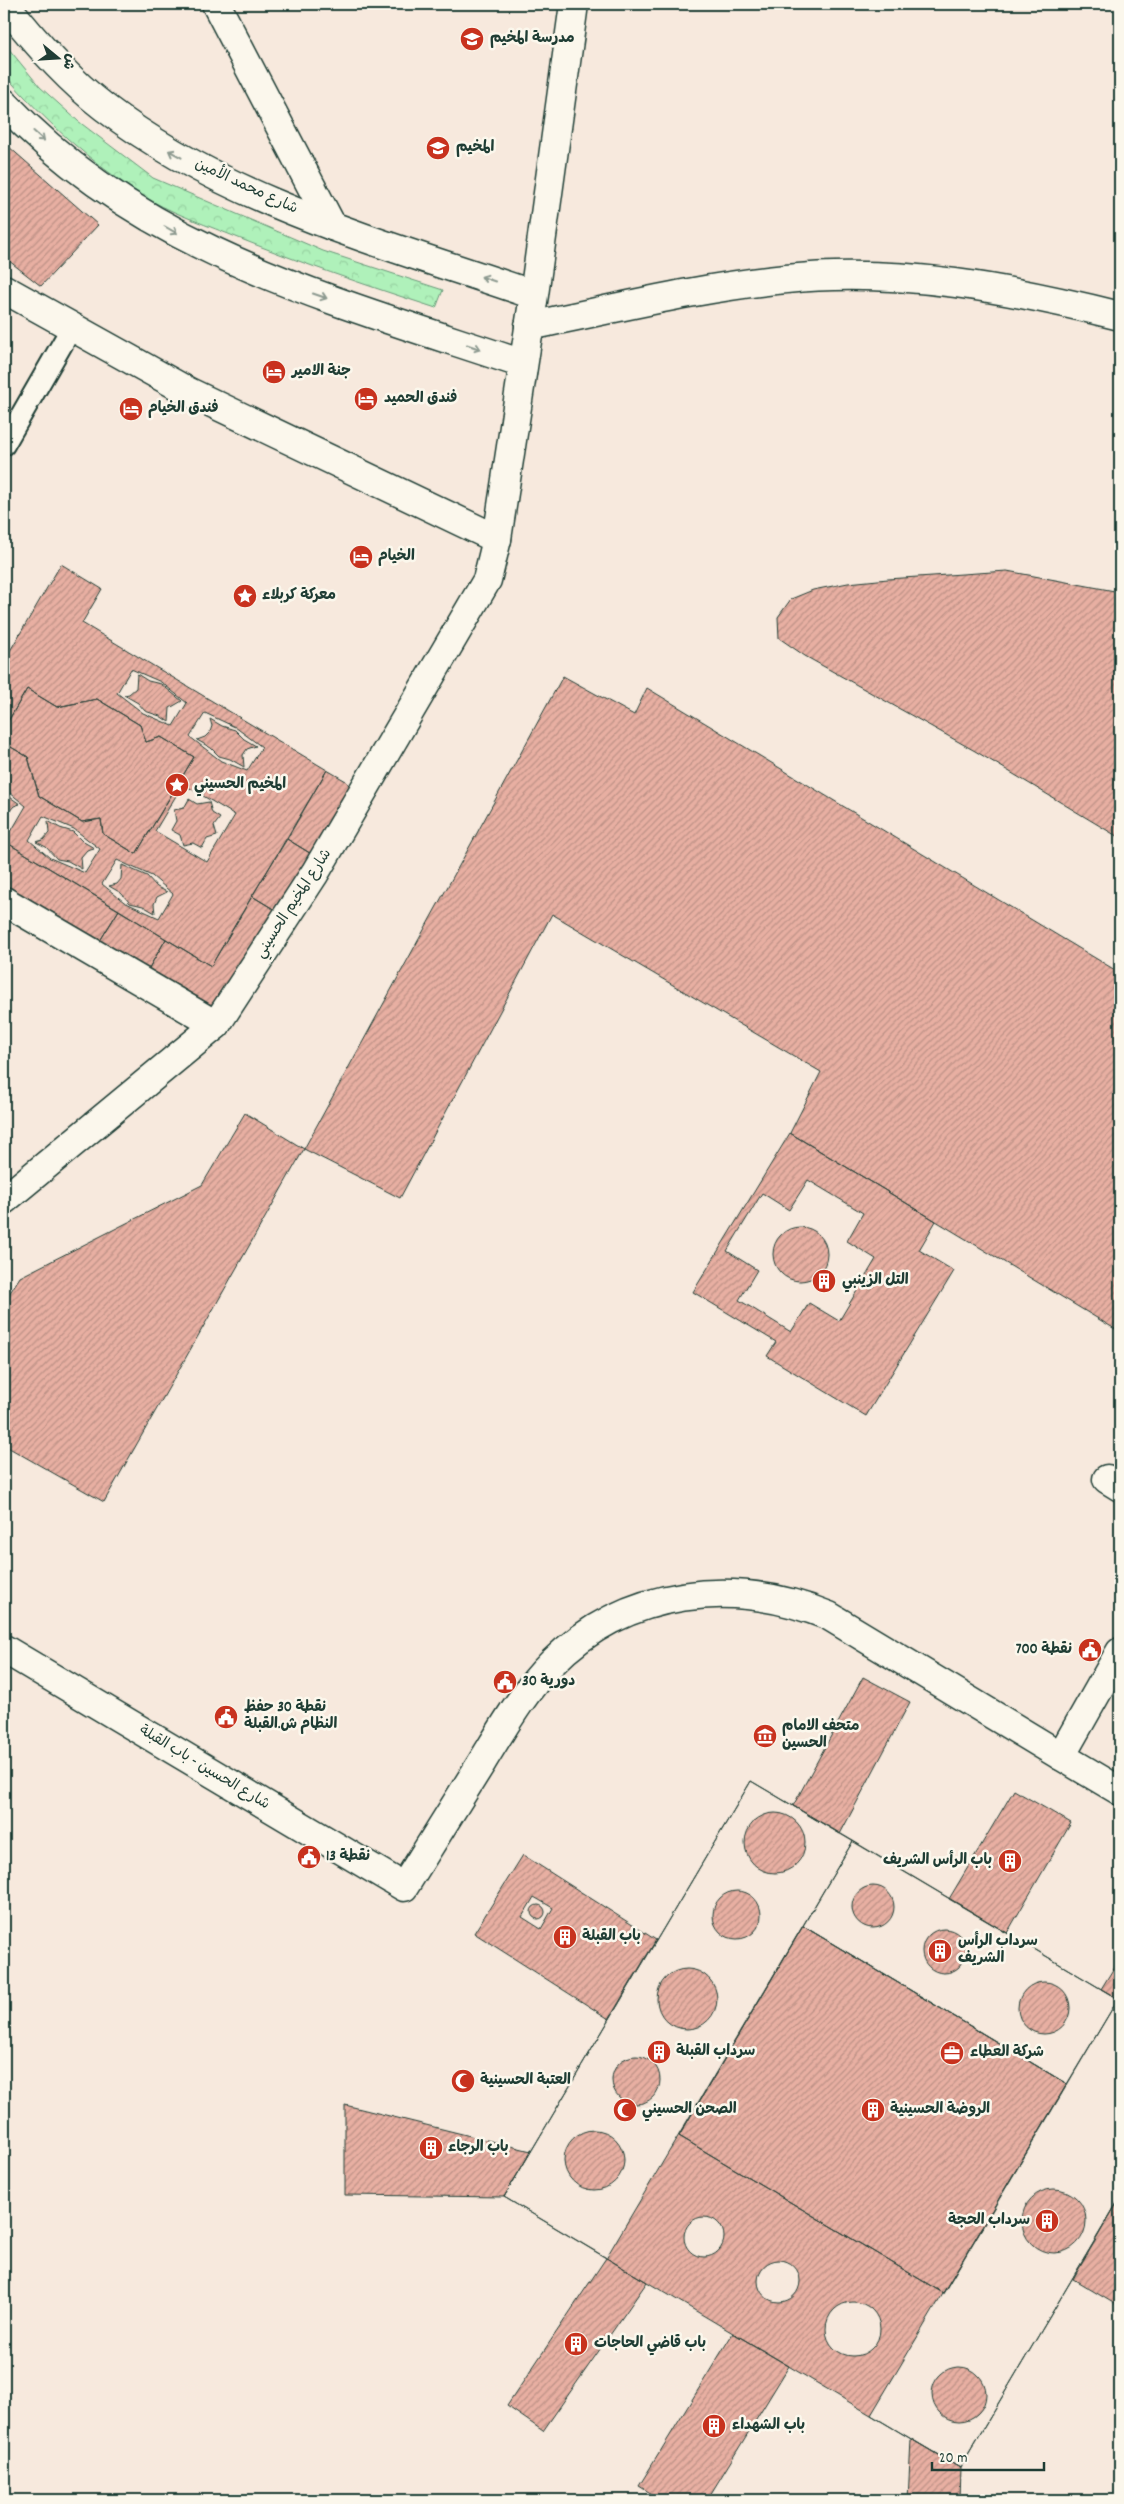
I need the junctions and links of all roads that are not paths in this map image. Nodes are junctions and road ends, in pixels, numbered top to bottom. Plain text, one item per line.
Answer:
1 (5, 4) edge
2 (216, 4) edge
3 (574, 4) edge
4 (4, 103) edge
5 (332, 226) junction
6 (4, 289) edge
7 (534, 294) junction
8 (1120, 316) edge
9 (529, 326) junction
10 (72, 327) junction
11 (523, 364) junction
12 (4, 445) edge
13 (497, 540) junction
14 (4, 901) edge
15 (216, 1025) junction
16 (4, 1200) edge
17 (4, 1649) edge
18 (1120, 1652) edge
19 (1061, 1756) junction
20 (1120, 1791) edge

5 -> 1 street, شارع محمد الأمين
2 - 5 street
3 - 7 street, شارع المخيم الحسيني
4 -> 11 street
7 -> 5 street, شارع محمد الأمين
6 - 10 street
7 - 9 street, شارع المخيم الحسيني
8 - 9 street
9 - 11 street, شارع المخيم الحسيني
10 - 12 lane
10 - 13 street
11 - 13 street, شارع المخيم الحسيني
13 - 15 street, شارع المخيم الحسيني
14 - 15 street
15 - 16 street, شارع المخيم الحسيني
17 - 19 street, شارع الحسين - باب القبلة
18 - 19 street
19 - 20 street

